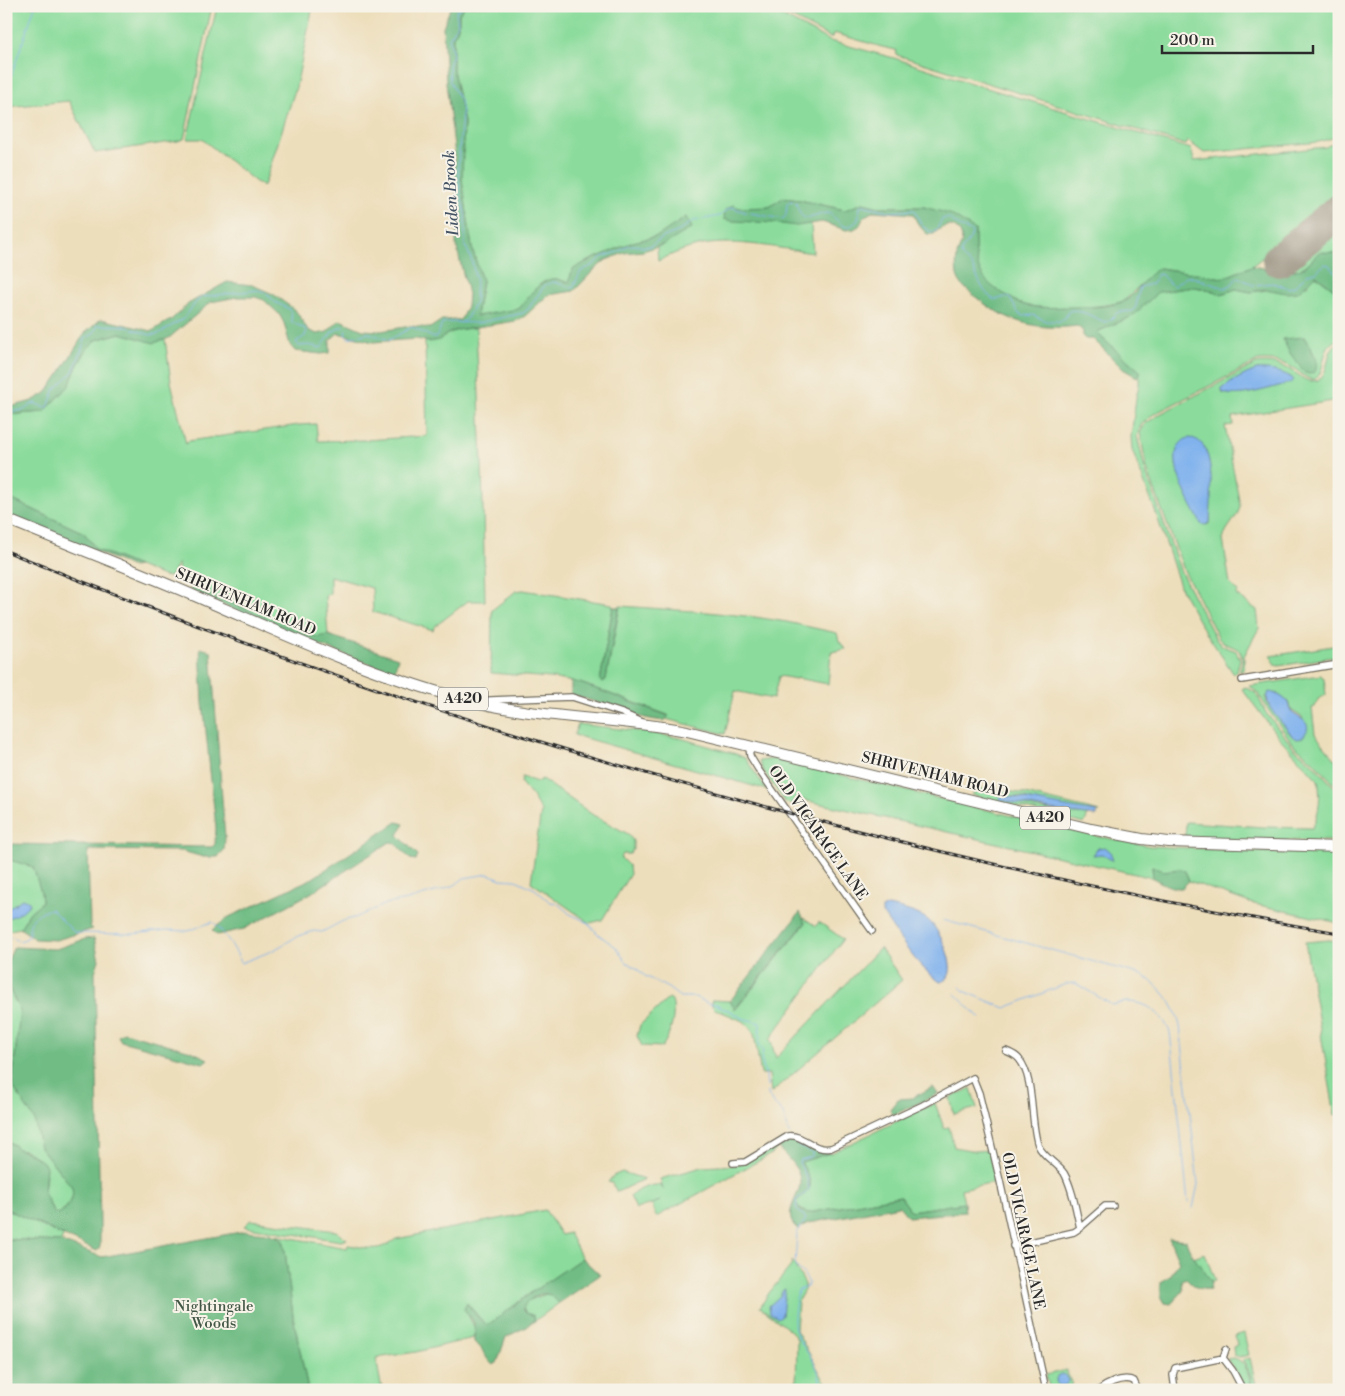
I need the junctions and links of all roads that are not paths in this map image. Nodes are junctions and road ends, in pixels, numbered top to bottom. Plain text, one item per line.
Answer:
1 (6, 518) edge
2 (1339, 664) edge
3 (1242, 680) dead end
4 (477, 702) junction
5 (646, 724) junction
6 (749, 746) junction
7 (1339, 846) edge
8 (872, 931) dead end
9 (1006, 1051) dead end
10 (733, 1164) dead end
11 (1113, 1206) dead end
12 (1080, 1228) junction
13 (1013, 1246) junction
14 (1226, 1349) dead end
15 (1223, 1358) junction
16 (1046, 1390) edge
17 (1099, 1390) edge
18 (1138, 1390) edge
19 (1175, 1390) edge
20 (1243, 1390) edge

1 - 4 highway, SHRIVENHAM ROAD / A420
2 - 3 street
4 - 5 highway, SHRIVENHAM ROAD / A420
4 - 5 street, SHRIVENHAM ROAD
5 - 6 highway, SHRIVENHAM ROAD / A420
6 - 7 highway, SHRIVENHAM ROAD / A420
6 - 8 street, OLD VICARAGE LANE
9 - 12 street
10 - 13 street, OLD VICARAGE LANE
11 - 12 street
12 - 13 street
13 - 16 street, OLD VICARAGE LANE
14 - 15 street
15 - 19 street
15 - 20 street
17 - 18 street

